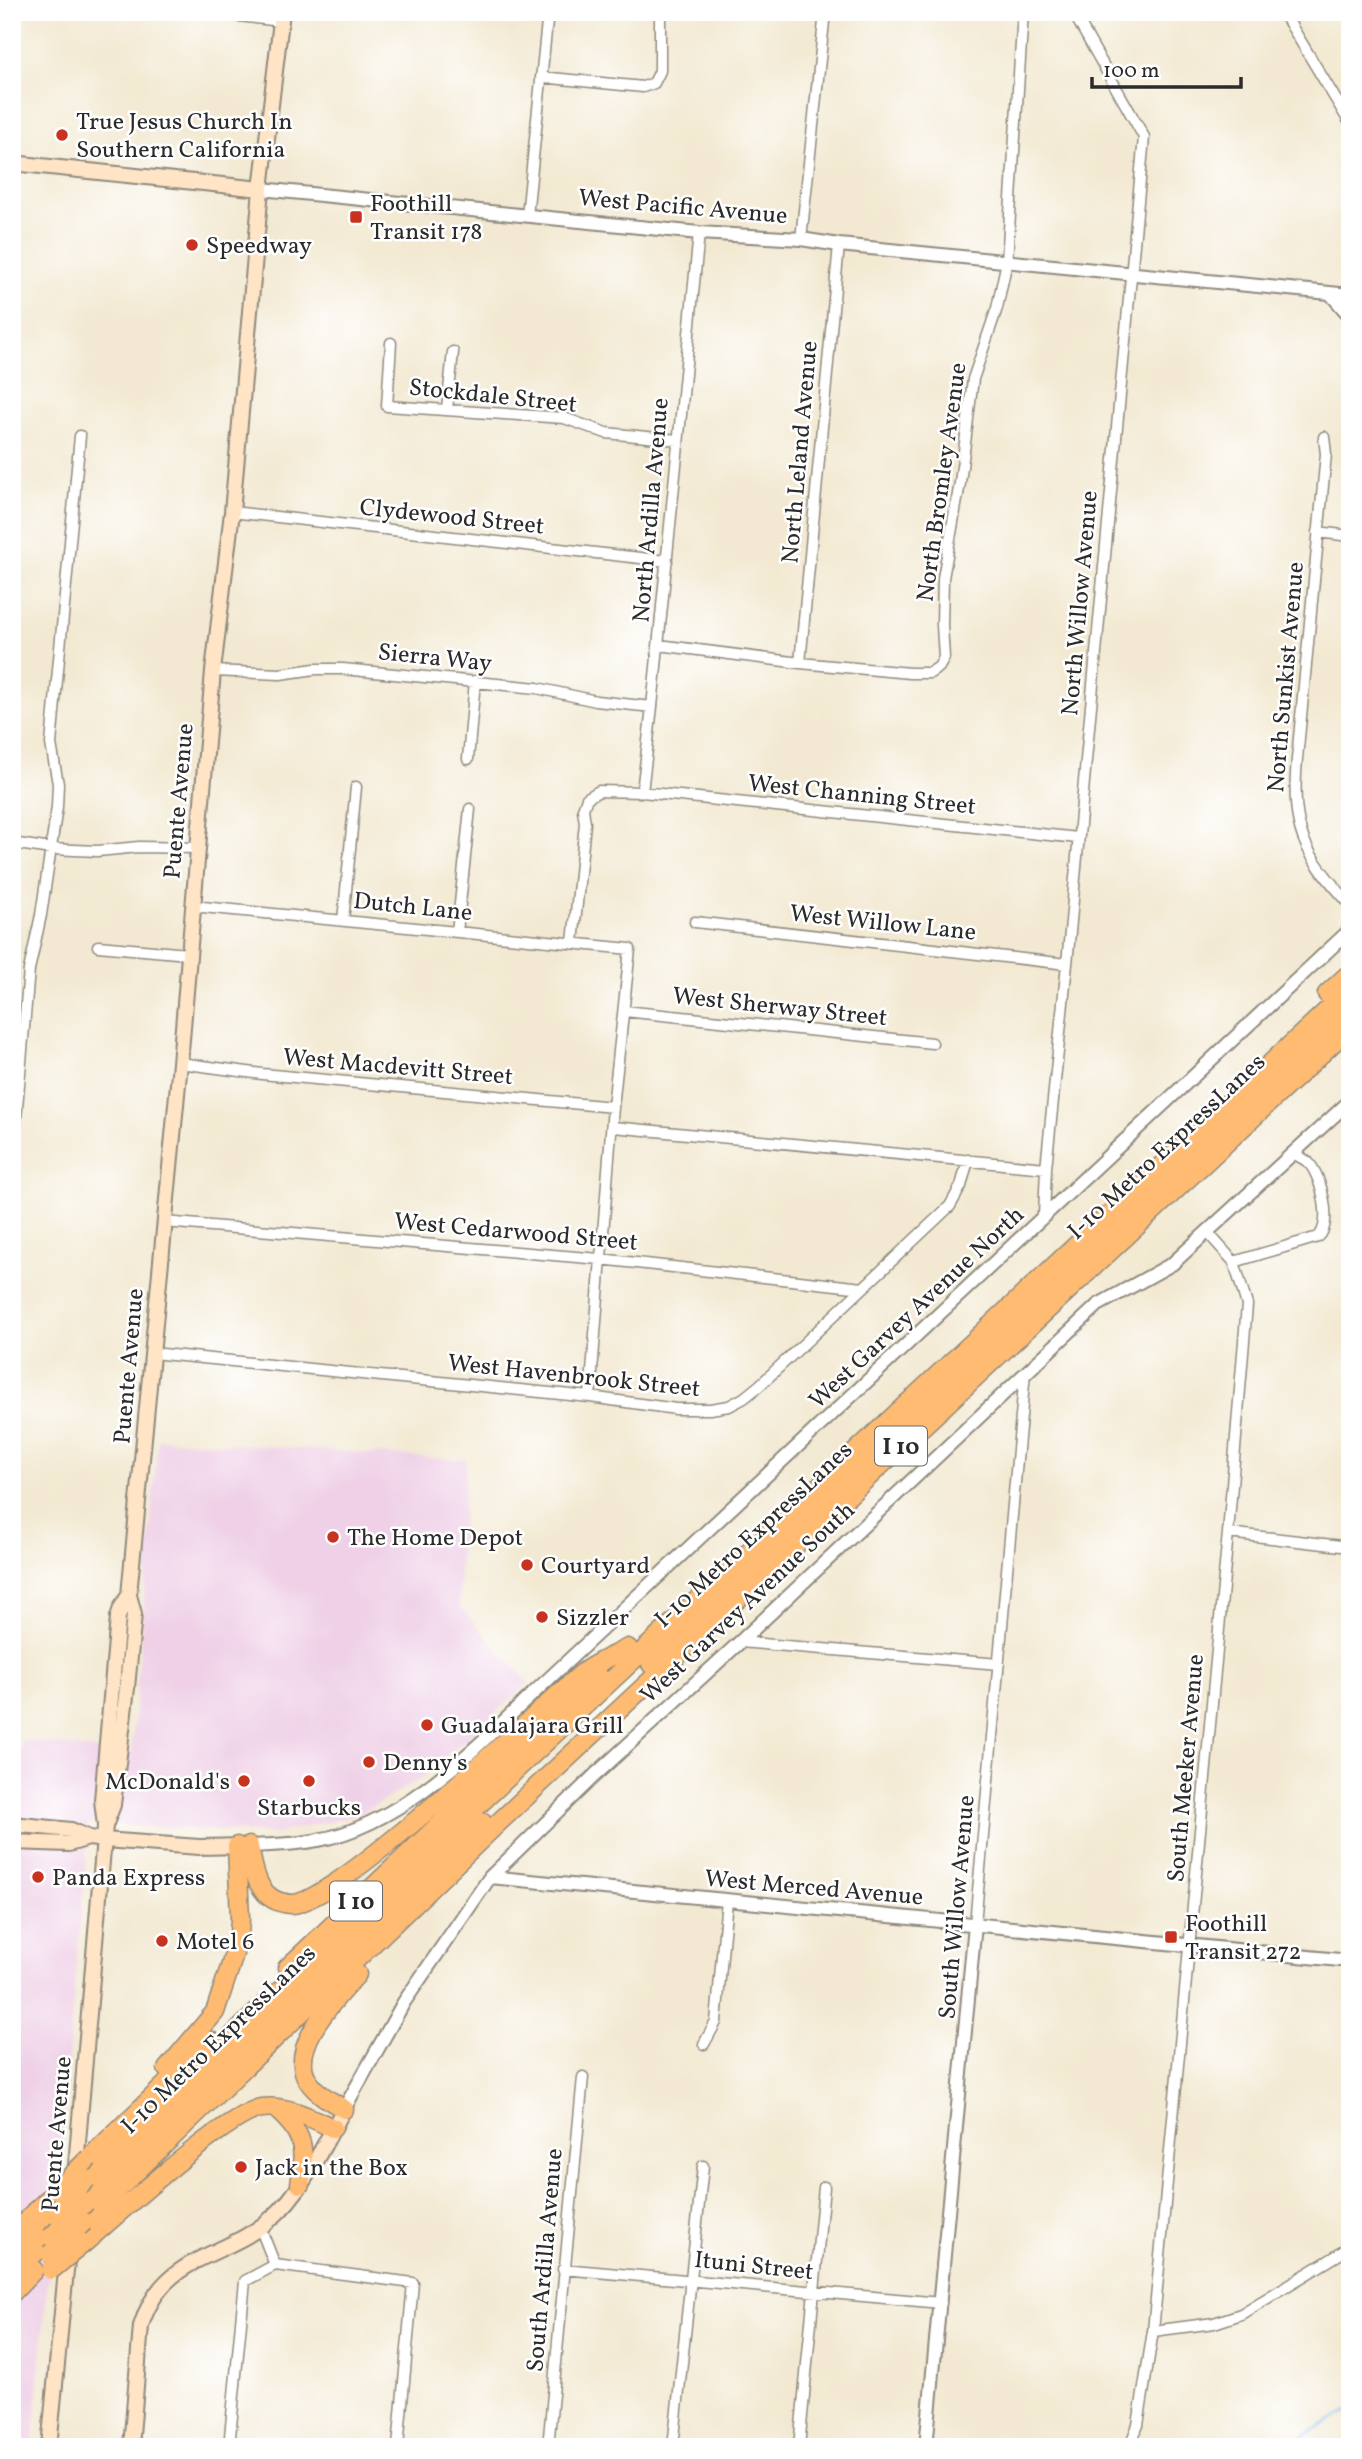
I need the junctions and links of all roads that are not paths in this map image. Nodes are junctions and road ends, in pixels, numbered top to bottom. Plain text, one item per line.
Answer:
1 (204, 12) edge
2 (548, 12) edge
3 (660, 12) edge
4 (825, 12) edge
5 (1023, 12) edge
6 (1073, 12) edge
7 (1283, 12) edge
8 (282, 17) edge
9 (541, 77) junction
10 (1350, 122) edge
11 (12, 163) edge
12 (261, 189) junction
13 (527, 216) junction
14 (699, 233) junction
15 (801, 239) junction
16 (839, 245) junction
17 (1007, 261) junction
18 (1131, 272) junction
19 (1330, 293) junction
20 (1350, 295) edge
21 (1350, 316) edge
22 (391, 343) dead end
23 (453, 352) dead end
24 (447, 410) junction
25 (80, 436) dead end
26 (1324, 437) dead end
27 (678, 440) junction
28 (232, 512) junction
29 (1318, 532) junction
30 (1350, 536) edge
31 (667, 561) junction
32 (659, 645) junction
33 (800, 663) junction
34 (213, 671) junction
35 (475, 681) junction
36 (652, 707) junction
37 (468, 759) dead end
38 (356, 787) dead end
39 (642, 792) junction
40 (470, 809) dead end
41 (1078, 838) junction
42 (12, 843) edge
43 (197, 848) junction
44 (51, 849) junction
45 (1350, 904) edge
46 (192, 906) junction
47 (344, 921) junction
48 (695, 922) dead end
49 (1350, 930) edge
50 (457, 932) junction
51 (573, 943) junction
52 (98, 946) dead end
53 (188, 954) junction
54 (1067, 964) junction
55 (1350, 973) edge
56 (1350, 989) edge
57 (1350, 1008) edge
58 (624, 1012) junction
59 (1350, 1027) edge
60 (932, 1043) dead end
61 (180, 1063) junction
62 (1350, 1101) edge
63 (613, 1107) junction
64 (613, 1127) junction
65 (1293, 1153) junction
66 (968, 1160) junction
67 (12, 1166) edge
68 (1046, 1168) junction
69 (1044, 1216) junction
70 (164, 1222) junction
71 (1208, 1233) junction
72 (600, 1259) junction
73 (1234, 1262) junction
74 (863, 1288) junction
75 (152, 1353) junction
76 (1025, 1371) junction
77 (590, 1397) junction
78 (1228, 1533) junction
79 (1350, 1547) edge
80 (740, 1642) junction
81 (628, 1648) junction
82 (999, 1664) junction
83 (12, 1824) edge
84 (99, 1835) junction
85 (12, 1842) edge
86 (243, 1846) junction
87 (454, 1866) junction
88 (490, 1877) junction
89 (727, 1900) junction
90 (975, 1924) junction
91 (1189, 1947) junction
92 (1350, 1961) edge
93 (704, 2043) dead end
94 (583, 2077) dead end
95 (273, 2107) junction
96 (344, 2109) junction
97 (333, 2128) junction
98 (89, 2158) junction
99 (703, 2166) dead end
100 (300, 2184) junction
101 (824, 2187) dead end
102 (260, 2227) junction
103 (12, 2235) edge
104 (1350, 2246) edge
105 (12, 2254) edge
106 (51, 2254) junction
107 (275, 2265) junction
108 (563, 2269) junction
109 (12, 2276) edge
110 (690, 2279) junction
111 (813, 2293) junction
112 (12, 2295) edge
113 (940, 2303) junction
114 (1153, 2331) junction
115 (1131, 2443) dead end
116 (49, 2447) edge
117 (131, 2447) edge
118 (229, 2447) edge
119 (398, 2447) edge
120 (548, 2447) edge
121 (673, 2447) edge
122 (799, 2447) edge
123 (926, 2447) edge

1 - 8 street
2 - 9 street
3 - 9 street
4 - 15 street
5 - 17 street, North Bromley Avenue
6 - 18 street, North Willow Avenue
7 - 10 street
8 - 12 main road, Puente Avenue
9 - 13 street
11 - 12 main road, West Pacific Avenue
12 - 13 street, West Pacific Avenue
12 - 28 main road, Puente Avenue
13 - 14 street, West Pacific Avenue
14 - 15 street, West Pacific Avenue
14 - 27 street, North Ardilla Avenue
15 - 16 street, West Pacific Avenue
16 - 17 street, West Pacific Avenue
16 - 33 street, North Leland Avenue
17 - 18 street, West Pacific Avenue
17 - 33 street, North Bromley Avenue
18 - 19 street, West Pacific Avenue
18 - 41 street, North Willow Avenue
19 - 20 street, West Pacific Avenue
19 - 21 street
22 - 24 street, Stockdale Street
23 - 24 street
24 - 27 street, Stockdale Street
25 - 44 street
26 - 29 street, North Sunkist Avenue
27 - 31 street, North Ardilla Avenue
28 - 31 street, Clydewood Street
28 - 34 main road, Puente Avenue
29 - 30 street
29 - 45 street, North Sunkist Avenue
31 - 32 street, North Ardilla Avenue
32 - 33 street
32 - 36 street, North Ardilla Avenue
34 - 35 street, Sierra Way
34 - 43 main road, Puente Avenue
35 - 36 street, Sierra Way
35 - 37 street
36 - 39 street, North Ardilla Avenue
38 - 47 street
39 - 41 street, West Channing Street
39 - 51 street, West Channing Street
40 - 50 street
41 - 54 street, North Willow Avenue
42 - 44 street
43 - 44 street
43 - 46 main road, Puente Avenue
44 - 67 street
46 - 47 street, Dutch Lane
46 - 53 main road, Puente Avenue
47 - 50 street, Dutch Lane
48 - 54 street, West Willow Lane
49 - 69 street, West Garvey Avenue North
50 - 51 street, Dutch Lane
51 - 58 street, Dutch Lane
52 - 53 street
53 - 61 main road, Puente Avenue
54 - 68 street, North Willow Avenue
55 - 81 highway, I 10
56 - 105 highway, I-10 Metro ExpressLanes, bridge
57 - 106 highway, I-10 Metro ExpressLanes, bridge
58 - 60 street, West Sherway Street
58 - 63 street
59 - 87 highway, I 10
61 - 63 street, West Macdevitt Street
61 - 70 main road, Puente Avenue
62 - 65 street, West Garvey Avenue South
63 - 64 street
64 - 66 street
64 - 72 street
65 - 71 street, West Garvey Avenue South
65 - 73 street
66 - 68 street
66 - 74 street, West Havenbrook Street
68 - 69 street, North Willow Avenue
69 - 86 street, West Garvey Avenue North
70 - 72 street, West Cedarwood Street
70 - 75 main road, Puente Avenue
71 - 73 street, South Meeker Avenue
71 - 76 street, West Garvey Avenue South
72 - 74 street, West Cedarwood Street
72 - 77 street
73 - 78 street, South Meeker Avenue
74 - 77 street, West Havenbrook Street
75 - 77 street, West Havenbrook Street
75 - 84 main road, Puente Avenue
76 - 80 street, West Garvey Avenue South
76 - 82 street, South Willow Avenue
78 - 79 street
78 - 91 street, South Meeker Avenue
80 - 82 street
80 - 88 street, West Garvey Avenue South
81 - 86 highway
81 - 98 highway, I 10
82 - 90 street, South Willow Avenue
83 - 84 main road
84 - 85 main road
84 - 86 main road
84 - 116 main road, Puente Avenue
86 - 98 highway
87 - 96 highway
87 - 106 highway, I 10, bridge
88 - 89 street, West Merced Avenue
88 - 96 street, West Garvey Avenue South
89 - 90 street, West Merced Avenue
89 - 93 street
90 - 91 street, West Merced Avenue
90 - 113 street, South Willow Avenue
91 - 92 street, West Merced Avenue
91 - 114 street, South Meeker Avenue
94 - 108 street, South Ardilla Avenue
95 - 97 highway
95 - 100 highway
95 - 106 highway, bridge
96 - 97 main road, West Garvey Avenue South
97 - 100 main road, West Garvey Avenue South
98 - 103 highway, I 10, bridge
99 - 110 street
100 - 102 main road, West Garvey Avenue South
101 - 111 street
102 - 107 street
102 - 117 main road, West Garvey Avenue South
104 - 114 street
106 - 109 highway, I-10 Metro ExpressLanes
106 - 112 highway, I 10
107 - 118 street
107 - 119 street
108 - 110 street, Ituni Street
108 - 120 street, South Ardilla Avenue
110 - 111 street, Ituni Street
110 - 121 street
111 - 113 street, Ituni Street
111 - 122 street
113 - 123 street, South Willow Avenue
114 - 115 street, South Meeker Avenue

